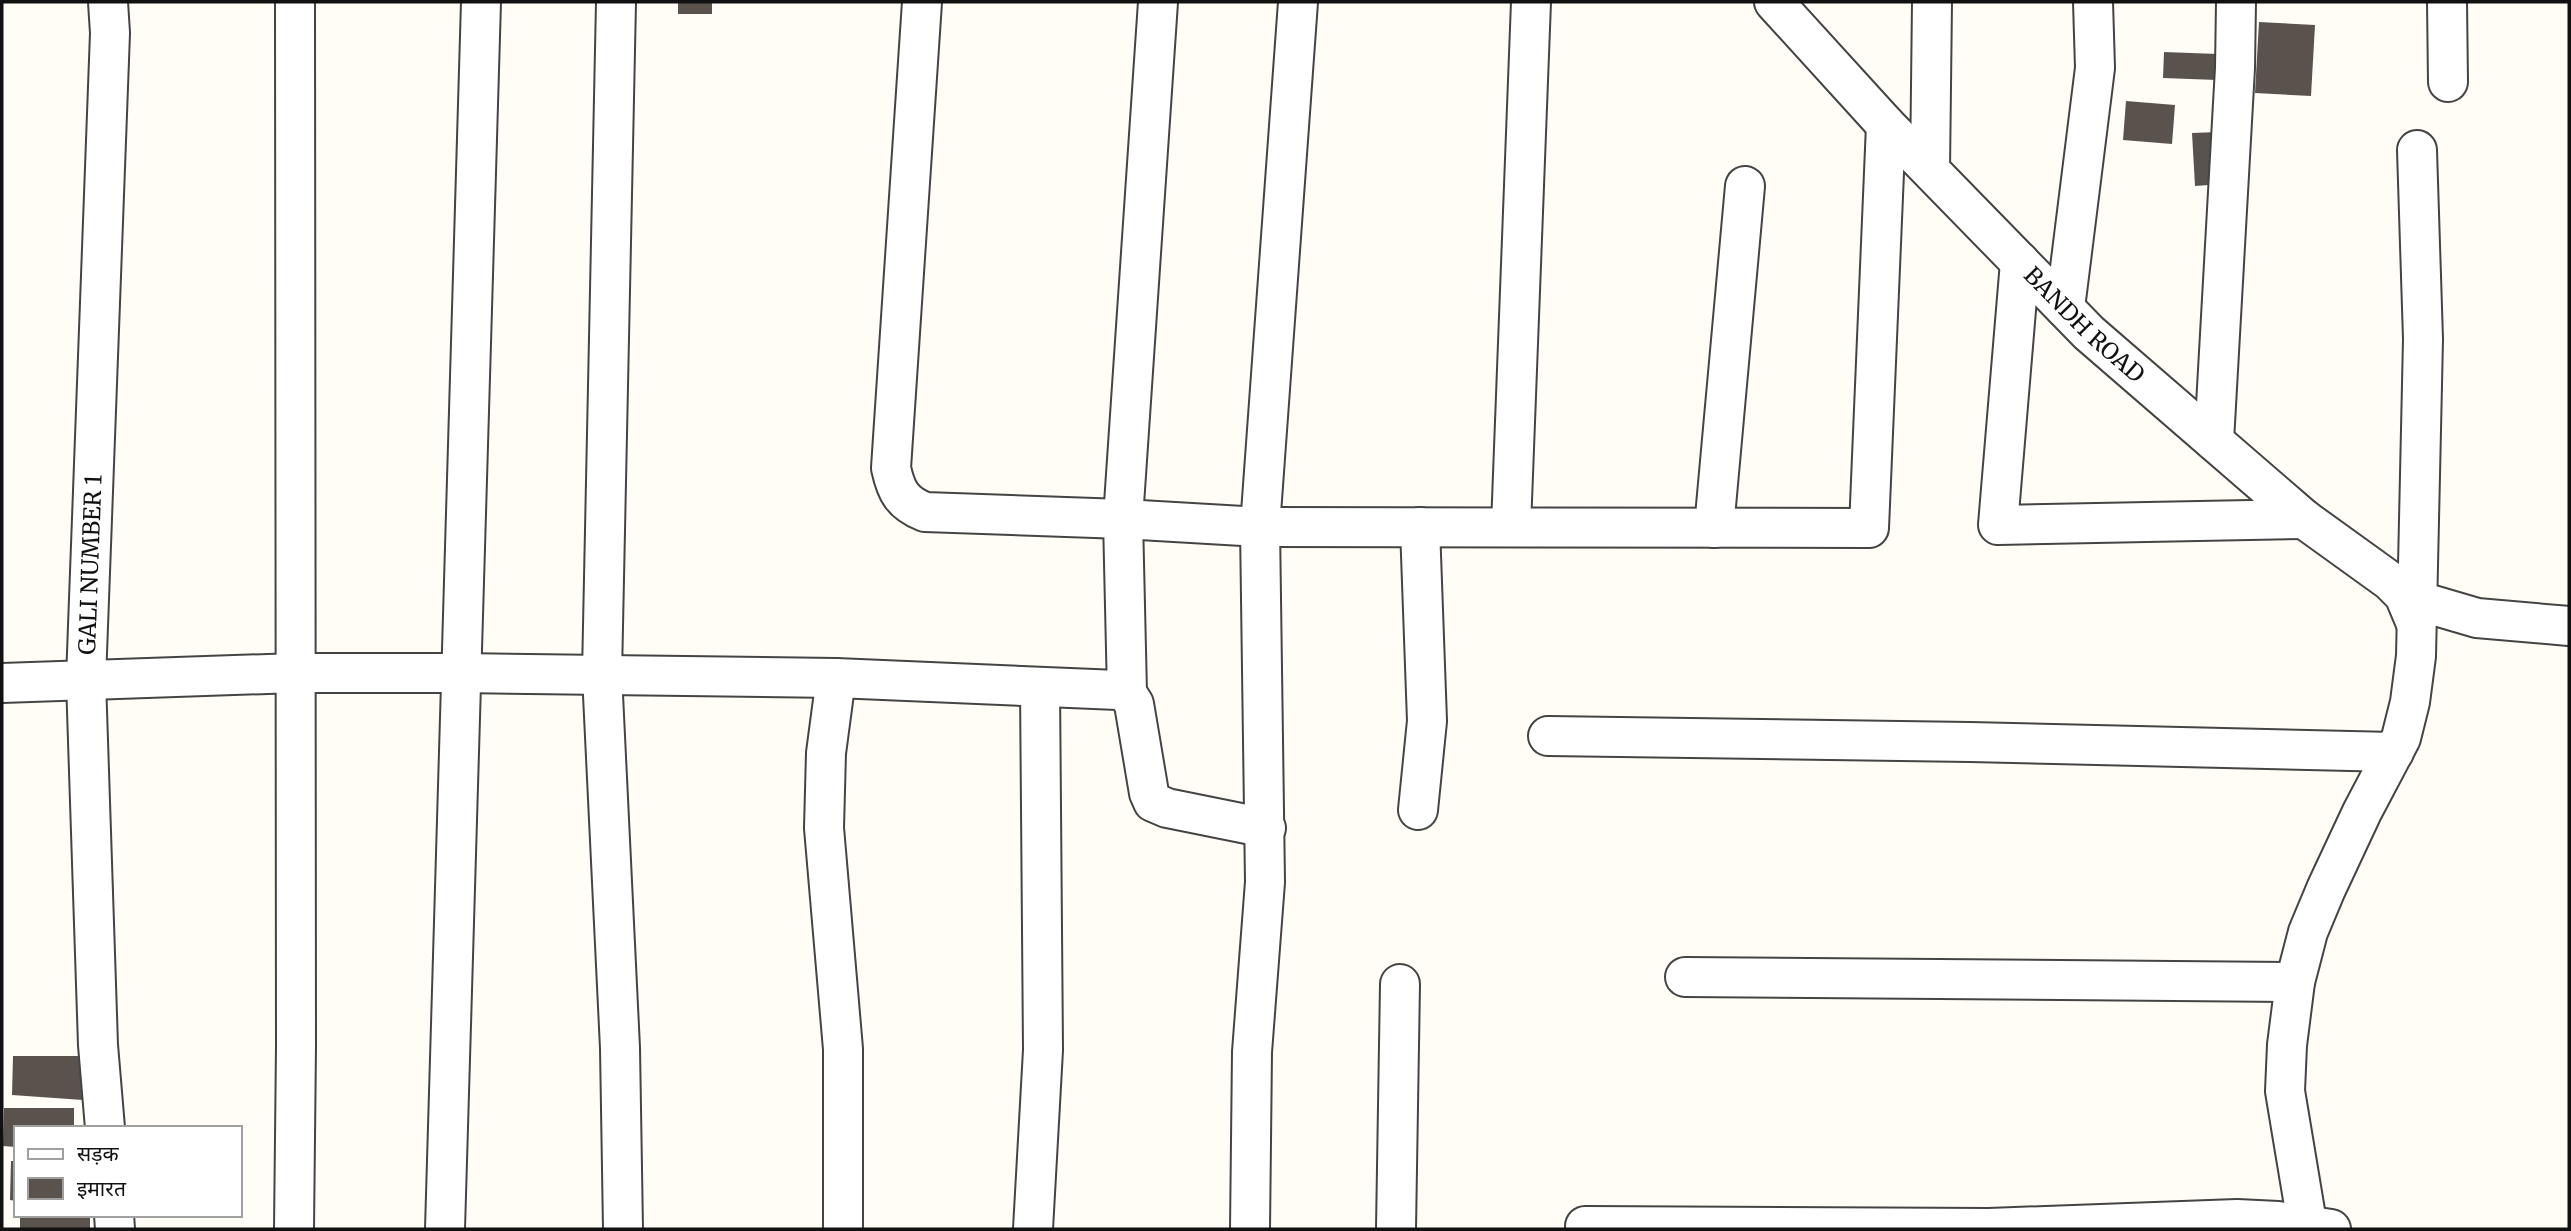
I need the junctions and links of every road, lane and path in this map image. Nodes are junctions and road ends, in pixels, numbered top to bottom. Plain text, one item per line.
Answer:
1 (108, 2) edge
2 (295, 2) edge
3 (481, 2) edge
4 (616, 2) edge
5 (922, 2) edge
6 (1158, 2) edge
7 (1297, 2) edge
8 (1531, 2) edge
9 (1774, 2) edge
10 (1932, 2) edge
11 (2093, 2) edge
12 (2236, 2) edge
13 (2447, 2) edge
14 (2448, 82) dead end
15 (1886, 125) junction
16 (2417, 150) dead end
17 (1930, 169) junction
18 (1745, 186) dead end
19 (2020, 262) junction
20 (2065, 308) junction
21 (2214, 441) junction
22 (1123, 519) junction
23 (2304, 519) junction
24 (1260, 527) junction
25 (1420, 527) junction
26 (1511, 527) junction
27 (1714, 528) junction
28 (2417, 611) junction
29 (2569, 626) edge
30 (296, 673) junction
31 (461, 673) junction
32 (601, 674) junction
33 (836, 678) junction
34 (86, 680) junction
35 (2, 683) edge
36 (1040, 687) junction
37 (1127, 693) junction
38 (1548, 736) dead end
39 (2395, 752) junction
40 (1418, 810) dead end
41 (1266, 828) junction
42 (1685, 976) dead end
43 (2295, 982) junction
44 (1400, 984) dead end
45 (105, 1126) edge
46 (1585, 1226) dead end
47 (2315, 1228) edge
48 (294, 1229) edge
49 (445, 1229) edge
50 (623, 1229) edge
51 (843, 1229) edge
52 (1033, 1229) edge
53 (1250, 1229) edge
54 (1396, 1229) edge

1 - 34 street, GALI NUMBER 1
2 - 30 street
3 - 31 street
4 - 32 street
5 - 22 street
6 - 22 street
7 - 24 street
8 - 26 street
9 - 15 street, BANDH ROAD
10 - 17 street
11 - 20 street
12 - 21 street
13 - 14 street
15 - 17 street, BANDH ROAD
15 - 27 street
16 - 28 street
17 - 19 street, BANDH ROAD
18 - 27 street
19 - 20 street, BANDH ROAD
19 - 23 street
20 - 21 street, BANDH ROAD
21 - 23 street, BANDH ROAD
22 - 24 street
22 - 37 street
23 - 28 street, BANDH ROAD
24 - 25 street
24 - 41 street
25 - 26 street
25 - 40 street
26 - 27 street
28 - 29 street
28 - 39 street
30 - 31 street
30 - 34 street
30 - 48 street
31 - 32 street
31 - 49 street
32 - 33 street
32 - 50 street
33 - 36 street
33 - 51 street
34 - 35 street
34 - 45 street, GALI NUMBER 1
36 - 37 street
36 - 52 street
37 - 41 street
38 - 39 street
39 - 43 street
41 - 53 street
42 - 43 street
43 - 47 street
44 - 54 street
46 - 47 street

